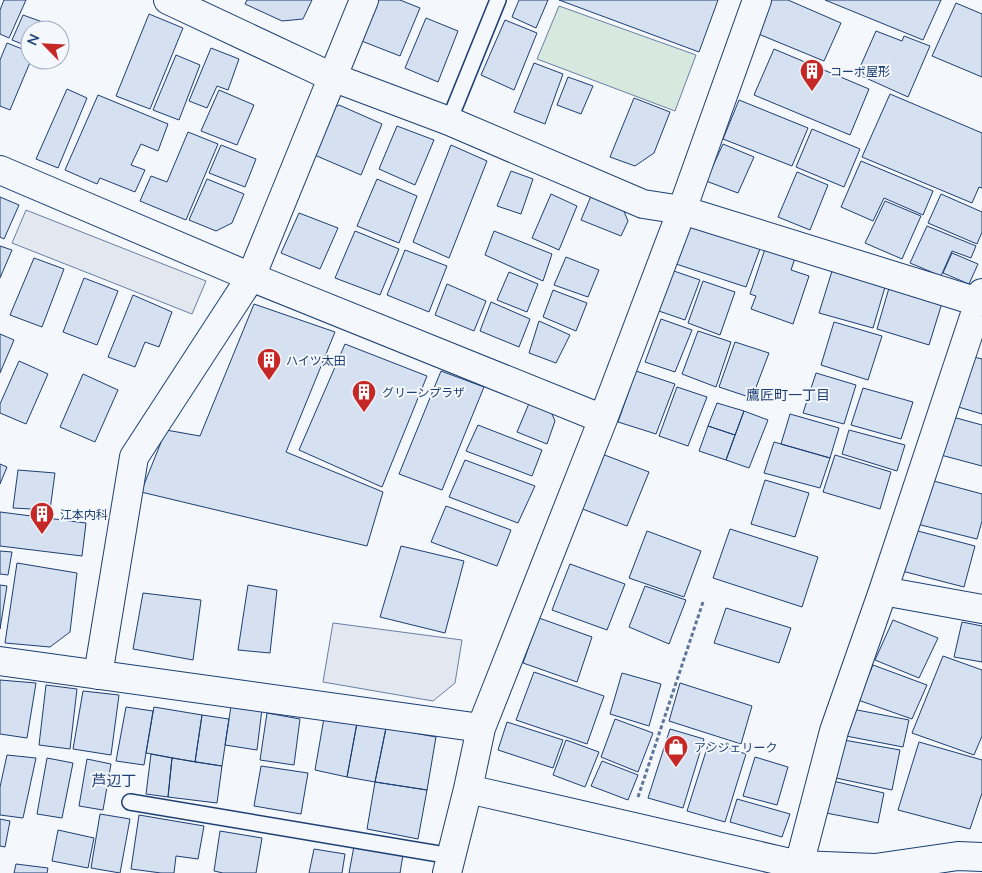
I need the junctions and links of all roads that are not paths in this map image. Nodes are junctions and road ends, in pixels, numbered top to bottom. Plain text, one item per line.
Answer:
1 (168, 0) edge
2 (364, 0) edge
3 (498, 0) edge
4 (757, 0) edge
5 (332, 76) junction
6 (449, 121) junction
7 (0, 170) edge
8 (682, 210) junction
9 (251, 277) junction
10 (980, 298) edge
11 (603, 419) junction
12 (883, 591) junction
13 (982, 609) edge
14 (0, 661) edge
15 (98, 675) junction
16 (481, 728) junction
17 (468, 789) junction
18 (130, 802) dead end
19 (982, 857) edge
20 (449, 864) edge
21 (799, 865) junction
22 (900, 869) edge

1 - 5 street
2 - 5 street
3 - 6 lane
4 - 8 street
5 - 6 street
5 - 9 street
6 - 8 street
7 - 9 street
8 - 10 street
8 - 11 street
9 - 11 street
9 - 15 street
10 - 12 street
11 - 16 street
12 - 13 street
12 - 21 street
14 - 15 street
15 - 16 street
16 - 17 street
17 - 20 street
17 - 21 street
18 - 20 lane
19 - 22 street
21 - 22 street

